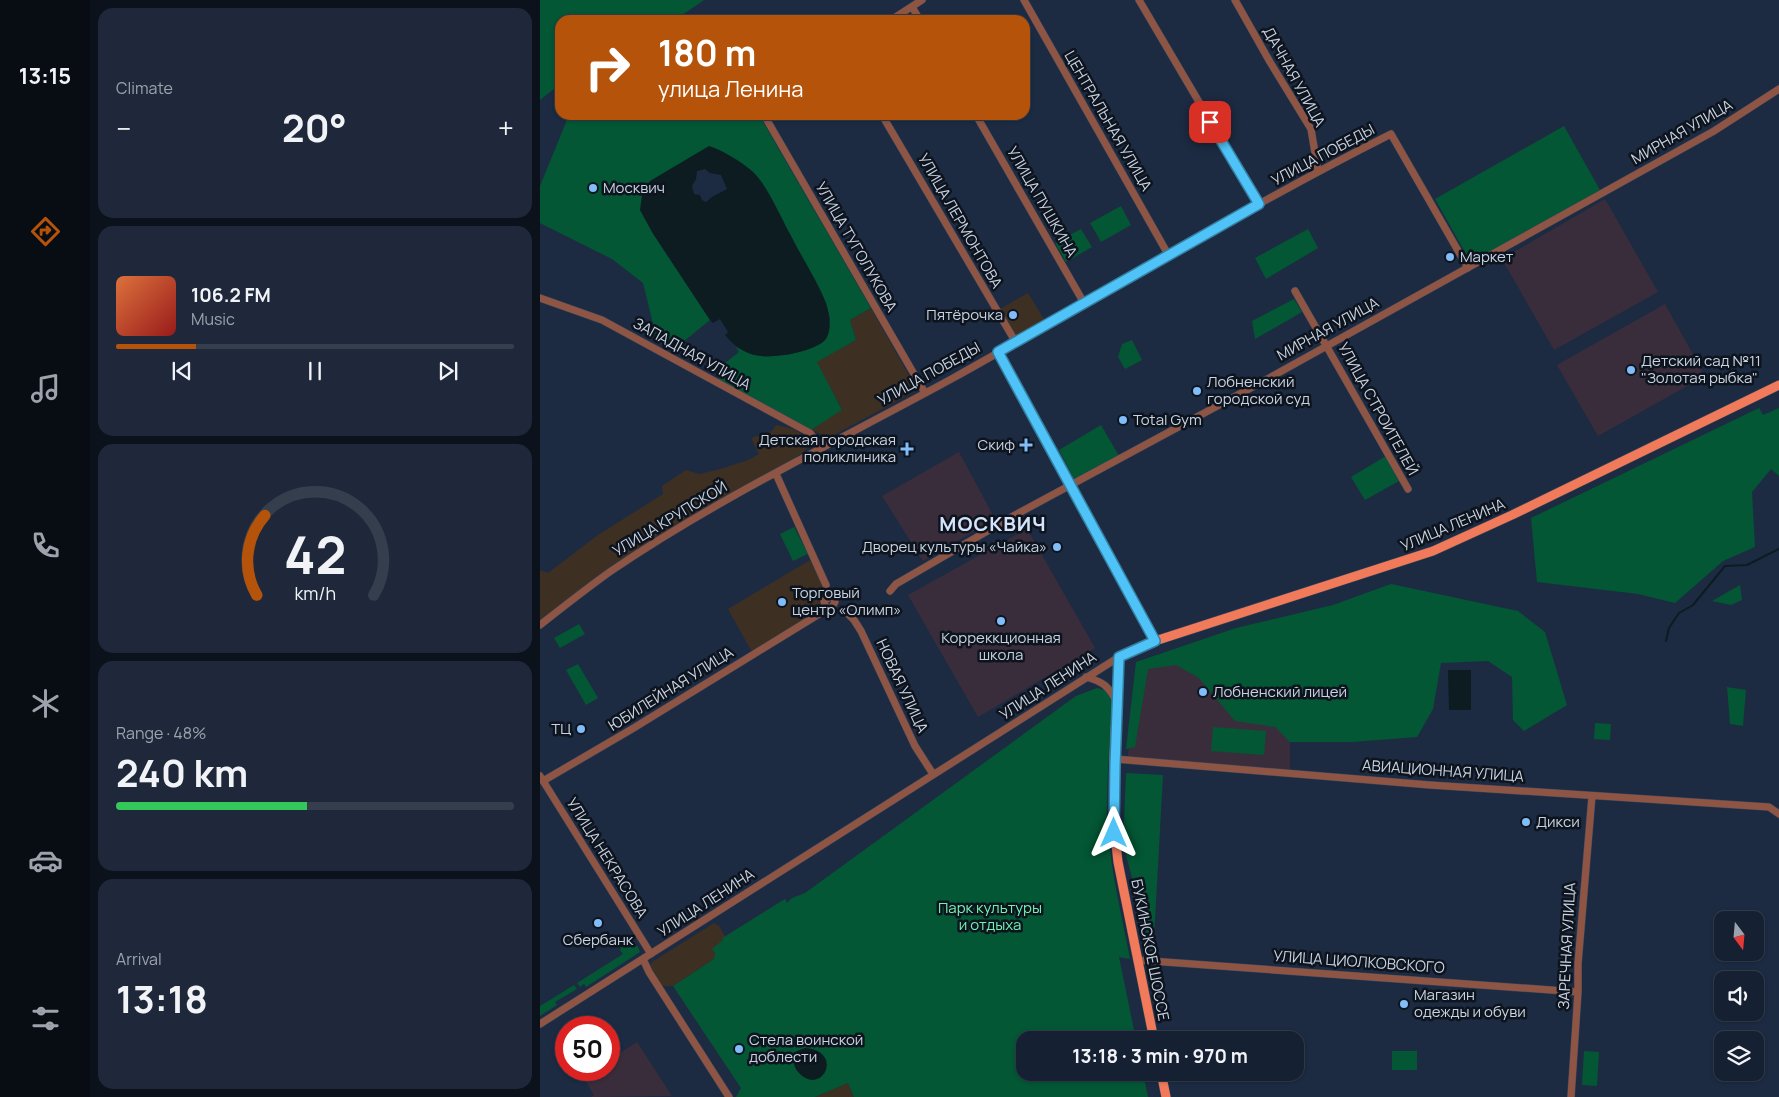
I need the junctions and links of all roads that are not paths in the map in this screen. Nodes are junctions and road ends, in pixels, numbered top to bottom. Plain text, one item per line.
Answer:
1 (922, 0) edge
2 (1024, 0) edge
3 (1139, 0) edge
4 (1235, 0) edge
5 (912, 7) junction
6 (900, 15) edge
7 (917, 15) edge
8 (1779, 90) edge
9 (767, 120) edge
10 (885, 120) edge
11 (979, 120) edge
12 (1318, 171) junction
13 (1259, 204) junction
14 (1169, 256) junction
15 (1468, 268) junction
16 (1295, 291) dead end
17 (540, 298) edge
18 (1084, 303) junction
19 (1015, 342) junction
20 (1327, 346) junction
21 (998, 352) junction
22 (1779, 385) edge
23 (924, 392) junction
24 (822, 448) junction
25 (776, 474) junction
26 (1070, 486) junction
27 (1408, 489) dead end
28 (890, 590) dead end
29 (829, 602) junction
30 (540, 625) edge
31 (1155, 641) junction
32 (1119, 657) junction
33 (1086, 677) junction
34 (1117, 704) junction
35 (1115, 759) junction
36 (933, 774) junction
37 (541, 779) edge
38 (1592, 796) junction
39 (1779, 814) edge
40 (651, 954) junction
41 (643, 958) junction
42 (1137, 960) junction
43 (1578, 992) junction
44 (540, 1024) edge
45 (1152, 1031) edge
46 (1163, 1081) edge
47 (729, 1097) edge
48 (1166, 1097) edge
49 (1571, 1097) edge

1 - 5 street
2 - 14 street, ЦЕНТРАЛЬНАЯ УЛИЦА
3 - 13 street
4 - 12 street, ДАЧНАЯ УЛИЦА
5 - 6 street
5 - 7 street
8 - 15 street, МИРНАЯ УЛИЦА
9 - 23 street, УЛИЦА ТУГОЛУКОВА
10 - 19 street, УЛИЦА ЛЕРМОНТОВА
11 - 18 street, УЛИЦА ПУШКИНА
12 - 13 street, УЛИЦА ПОБЕДЫ
12 - 15 street, УЛИЦА ПОБЕДЫ
13 - 14 street, УЛИЦА ПОБЕДЫ
14 - 18 street, УЛИЦА ПОБЕДЫ
15 - 20 street, МИРНАЯ УЛИЦА
16 - 20 street, УЛИЦА СТРОИТЕЛЕЙ
17 - 24 street, ЗАПАДНАЯ УЛИЦА
18 - 19 street, УЛИЦА ПОБЕДЫ
19 - 21 street, УЛИЦА ПОБЕДЫ
20 - 26 street, МИРНАЯ УЛИЦА
20 - 27 street, УЛИЦА СТРОИТЕЛЕЙ
21 - 23 street, УЛИЦА ПОБЕДЫ
21 - 26 street
22 - 31 main road, УЛИЦА ЛЕНИНА
23 - 24 street, УЛИЦА ПОБЕДЫ
24 - 25 street, УЛИЦА КРУПСКОЙ
25 - 29 street
25 - 30 street, УЛИЦА КРУПСКОЙ
26 - 28 street, МИРНАЯ УЛИЦА
26 - 31 street
29 - 36 street, НОВАЯ УЛИЦА
29 - 37 street, ЮБИЛЕЙНАЯ УЛИЦА
31 - 32 main road, УЛИЦА ЛЕНИНА
32 - 33 street, УЛИЦА ЛЕНИНА
32 - 34 main road, БУКИНСКОЕ ШОССЕ
33 - 34 street
33 - 36 street, УЛИЦА ЛЕНИНА
34 - 35 main road, БУКИНСКОЕ ШОССЕ
35 - 38 street, АВИАЦИОННАЯ УЛИЦА
35 - 42 main road, БУКИНСКОЕ ШОССЕ
36 - 40 street, УЛИЦА ЛЕНИНА
37 - 40 street, УЛИЦА НЕКРАСОВА
38 - 39 street, АВИАЦИОННАЯ УЛИЦА
38 - 43 street, ЗАРЕЧНАЯ УЛИЦА
40 - 41 street, УЛИЦА ЛЕНИНА
41 - 44 street, УЛИЦА ЛЕНИНА
41 - 47 street
42 - 43 street, УЛИЦА ЦИОЛКОВСКОГО
42 - 45 main road, БУКИНСКОЕ ШОССЕ
43 - 49 street, ЗАРЕЧНАЯ УЛИЦА
46 - 48 main road

